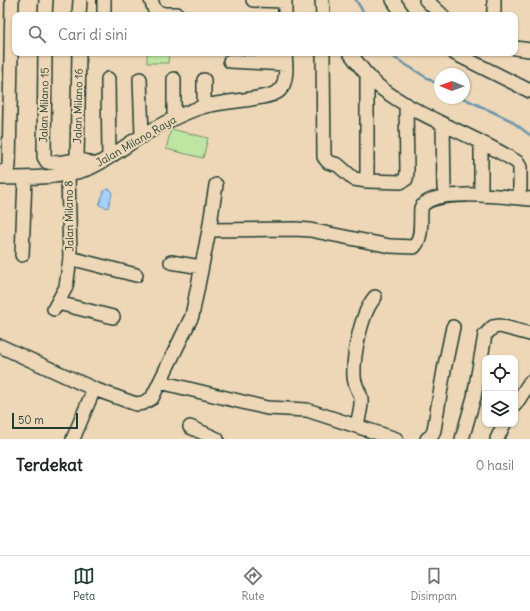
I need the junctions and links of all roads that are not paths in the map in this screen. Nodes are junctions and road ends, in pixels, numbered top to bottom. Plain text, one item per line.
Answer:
1 (12, 0) edge
2 (46, 0) edge
3 (80, 0) edge
4 (104, 0) edge
5 (151, 0) edge
6 (253, 0) edge
7 (393, 0) edge
8 (426, 0) edge
9 (494, 0) edge
10 (285, 1) edge
11 (46, 12) edge
12 (80, 12) edge
13 (104, 12) edge
14 (158, 12) edge
15 (285, 12) edge
16 (401, 12) edge
17 (439, 12) edge
18 (494, 12) edge
19 (518, 48) edge
20 (530, 50) edge
21 (45, 56) edge
22 (79, 56) edge
23 (323, 56) edge
24 (352, 56) edge
25 (460, 56) edge
26 (286, 58) edge
27 (230, 61) dead end
28 (6, 71) edge
29 (367, 74) junction
30 (108, 79) dead end
31 (140, 79) dead end
32 (174, 79) dead end
33 (204, 80) dead end
34 (530, 91) edge
35 (406, 104) junction
36 (204, 106) junction
37 (174, 118) junction
38 (443, 124) junction
39 (142, 136) junction
40 (480, 143) junction
41 (109, 157) junction
42 (77, 159) junction
43 (94, 165) junction
44 (3, 173) edge
45 (68, 174) junction
46 (25, 178) junction
47 (367, 181) junction
48 (216, 185) dead end
49 (444, 188) dead end
50 (481, 188) dead end
51 (520, 189) dead end
52 (530, 199) edge
53 (209, 230) junction
54 (22, 255) dead end
55 (70, 258) junction
56 (171, 262) dead end
57 (201, 267) junction
58 (136, 275) dead end
59 (375, 297) dead end
60 (113, 318) dead end
61 (453, 327) dead end
62 (530, 334) edge
63 (0, 346) edge
64 (160, 382) junction
65 (530, 382) edge
66 (94, 389) junction
67 (518, 400) edge
68 (357, 426) junction
69 (190, 427) dead end
70 (503, 427) edge
71 (373, 435) edge
72 (73, 439) edge
73 (217, 439) edge
74 (396, 439) edge
75 (427, 439) edge
76 (462, 439) edge
77 (497, 439) edge

1 - 28 street
2 - 11 street
3 - 12 street
4 - 13 street
5 - 14 street
6 - 10 street
7 - 16 street
8 - 17 street
9 - 18 street
10 - 15 street
19 - 20 street
21 - 42 street, Jalan Milano 15
22 - 42 street, Jalan Milano 16
23 - 47 street
24 - 29 street
25 - 34 street
26 - 27 street
26 - 36 street, Jalan Milano Raya
28 - 44 street
29 - 35 street
29 - 47 street
30 - 41 street
31 - 39 street
32 - 37 street
33 - 36 street
35 - 38 street
35 - 47 street
36 - 37 street, Jalan Milano Raya
37 - 39 street, Jalan Milano Raya
38 - 40 street
38 - 49 street
39 - 41 street, Jalan Milano Raya
40 - 50 street
40 - 51 street
41 - 43 street, Jalan Milano Raya
42 - 43 street
43 - 45 street, Jalan Milano Raya
44 - 46 street, Jalan Milano Raya
45 - 46 street, Jalan Milano Raya
45 - 55 street, Jalan Milano 8
46 - 54 street
48 - 53 street
52 - 53 street
53 - 57 street
55 - 58 street, Jalan Milano 8
55 - 60 street, Jalan Milano 8
56 - 57 street
57 - 64 street
59 - 68 street
61 - 75 street
62 - 76 street
63 - 66 street
64 - 66 street
64 - 68 street
65 - 67 street
66 - 72 street
68 - 71 street
69 - 73 street
70 - 77 street
71 - 74 street

